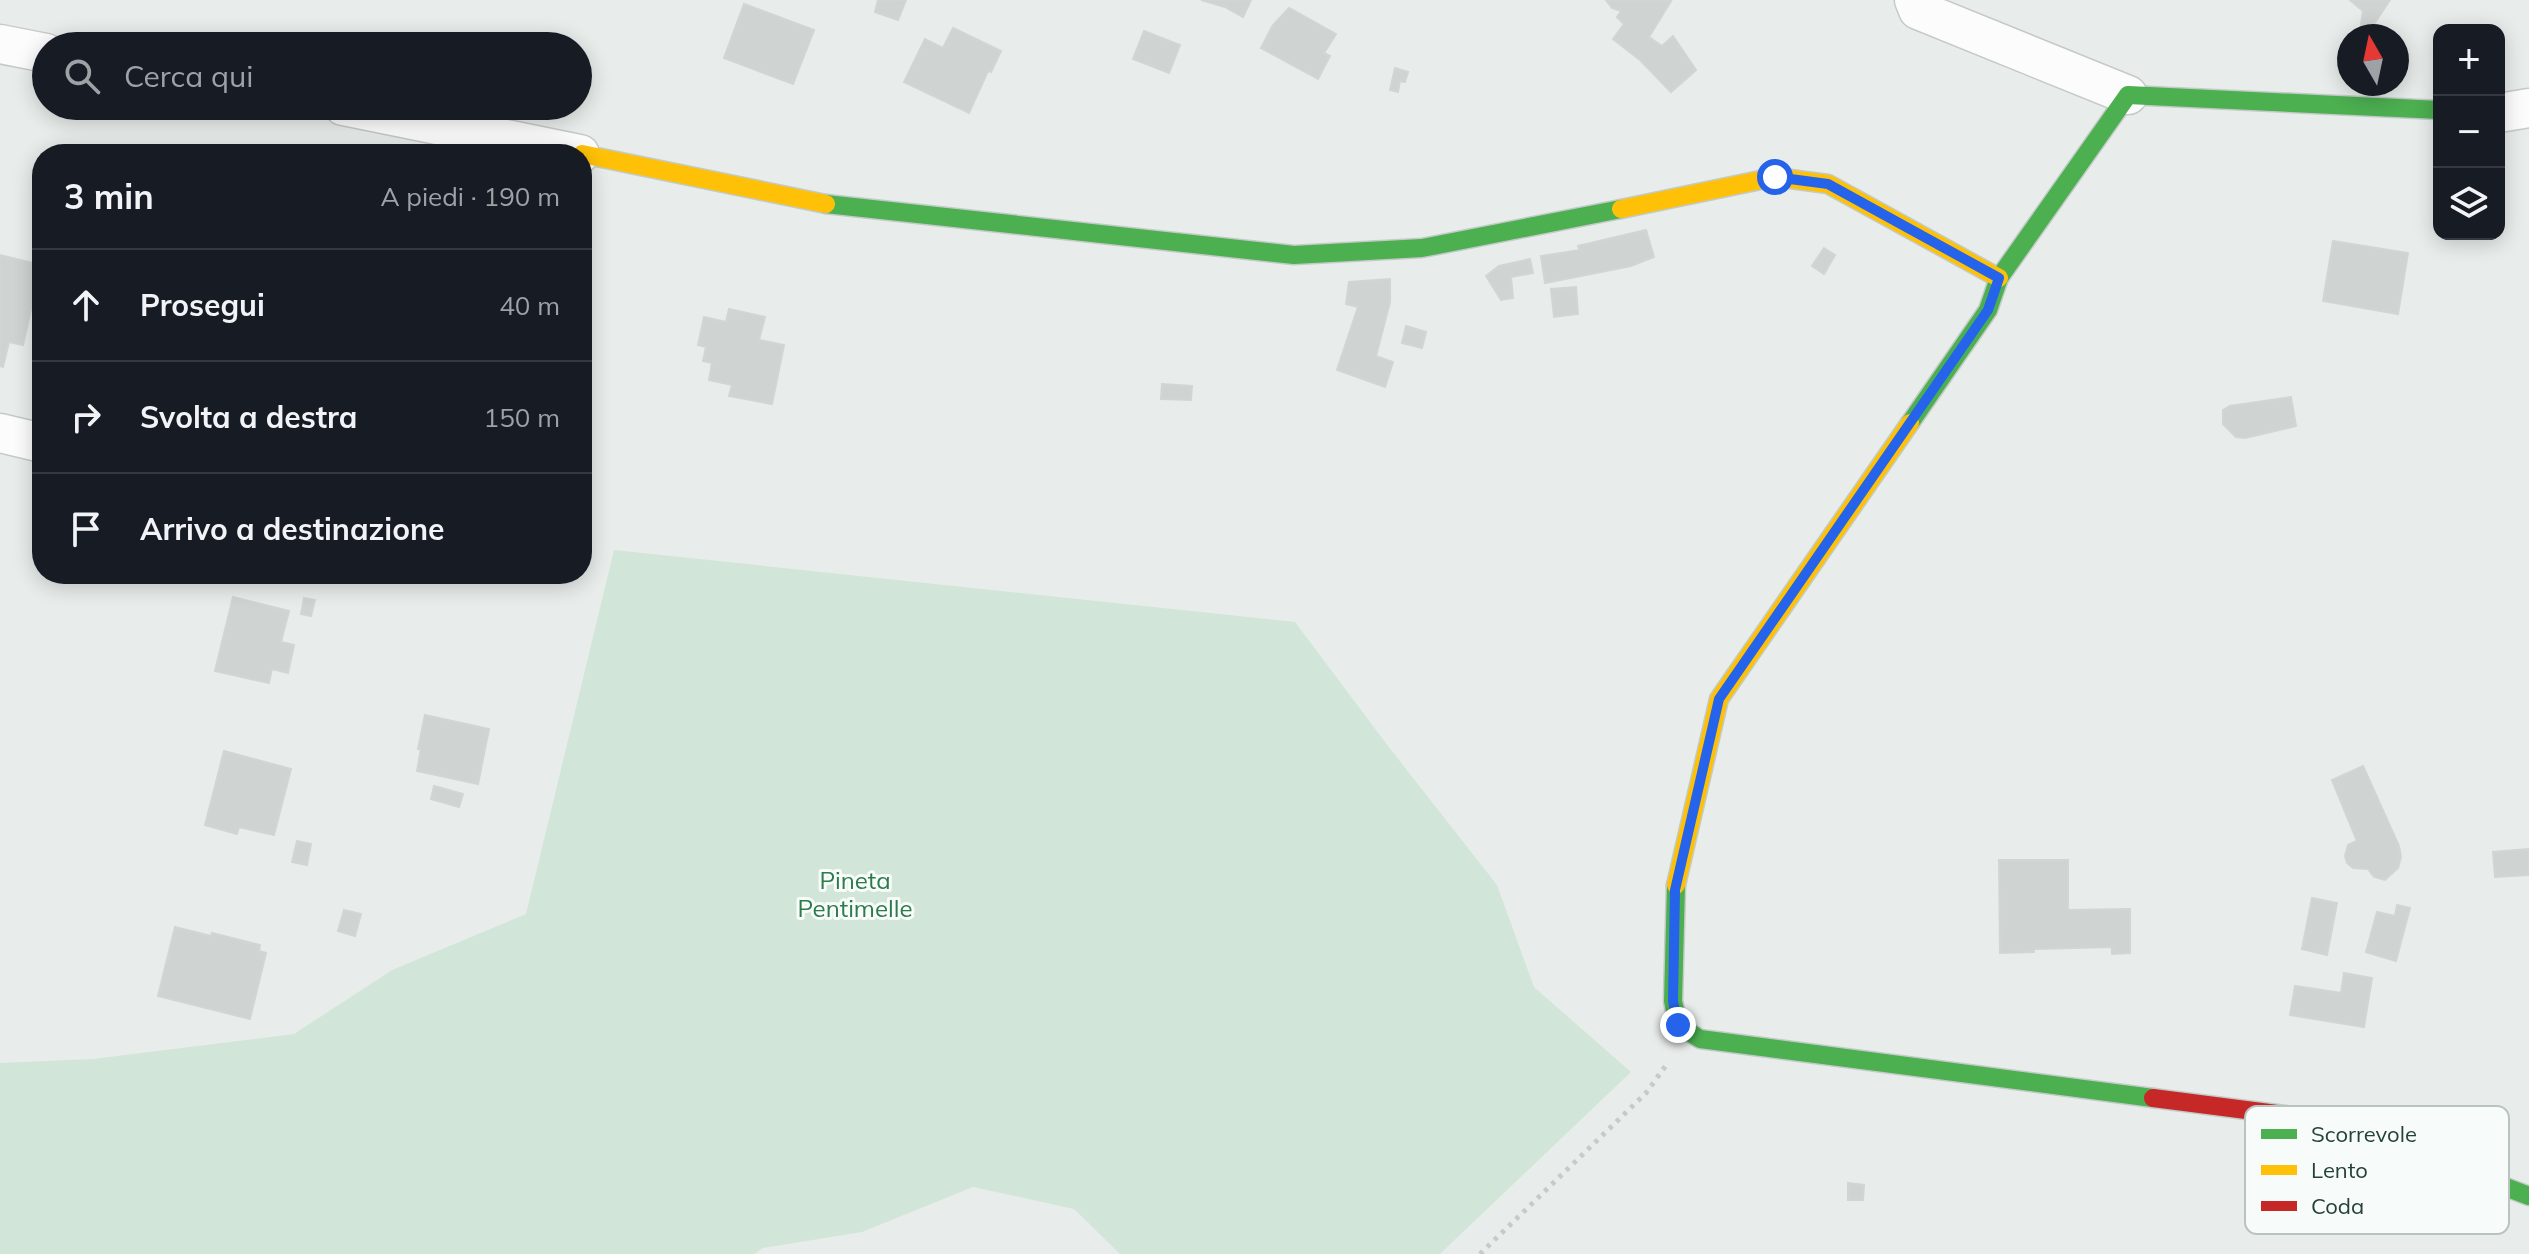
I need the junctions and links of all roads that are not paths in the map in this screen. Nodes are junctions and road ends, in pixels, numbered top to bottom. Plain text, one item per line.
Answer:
1 (1914, 0) edge
2 (0, 44) edge
3 (32, 50) edge
4 (2128, 95) junction
5 (2529, 108) edge
6 (2433, 110) edge
7 (2505, 112) edge
8 (412, 120) edge
9 (531, 144) edge
10 (592, 156) edge
11 (1999, 278) junction
12 (0, 433) edge
13 (32, 441) edge
14 (2245, 1110) edge
15 (2509, 1188) edge
16 (2529, 1196) edge

1 - 4 street
2 - 3 street
4 - 6 street
4 - 11 street
5 - 7 street
8 - 9 street
10 - 11 street
11 - 14 street
12 - 13 street
15 - 16 street

